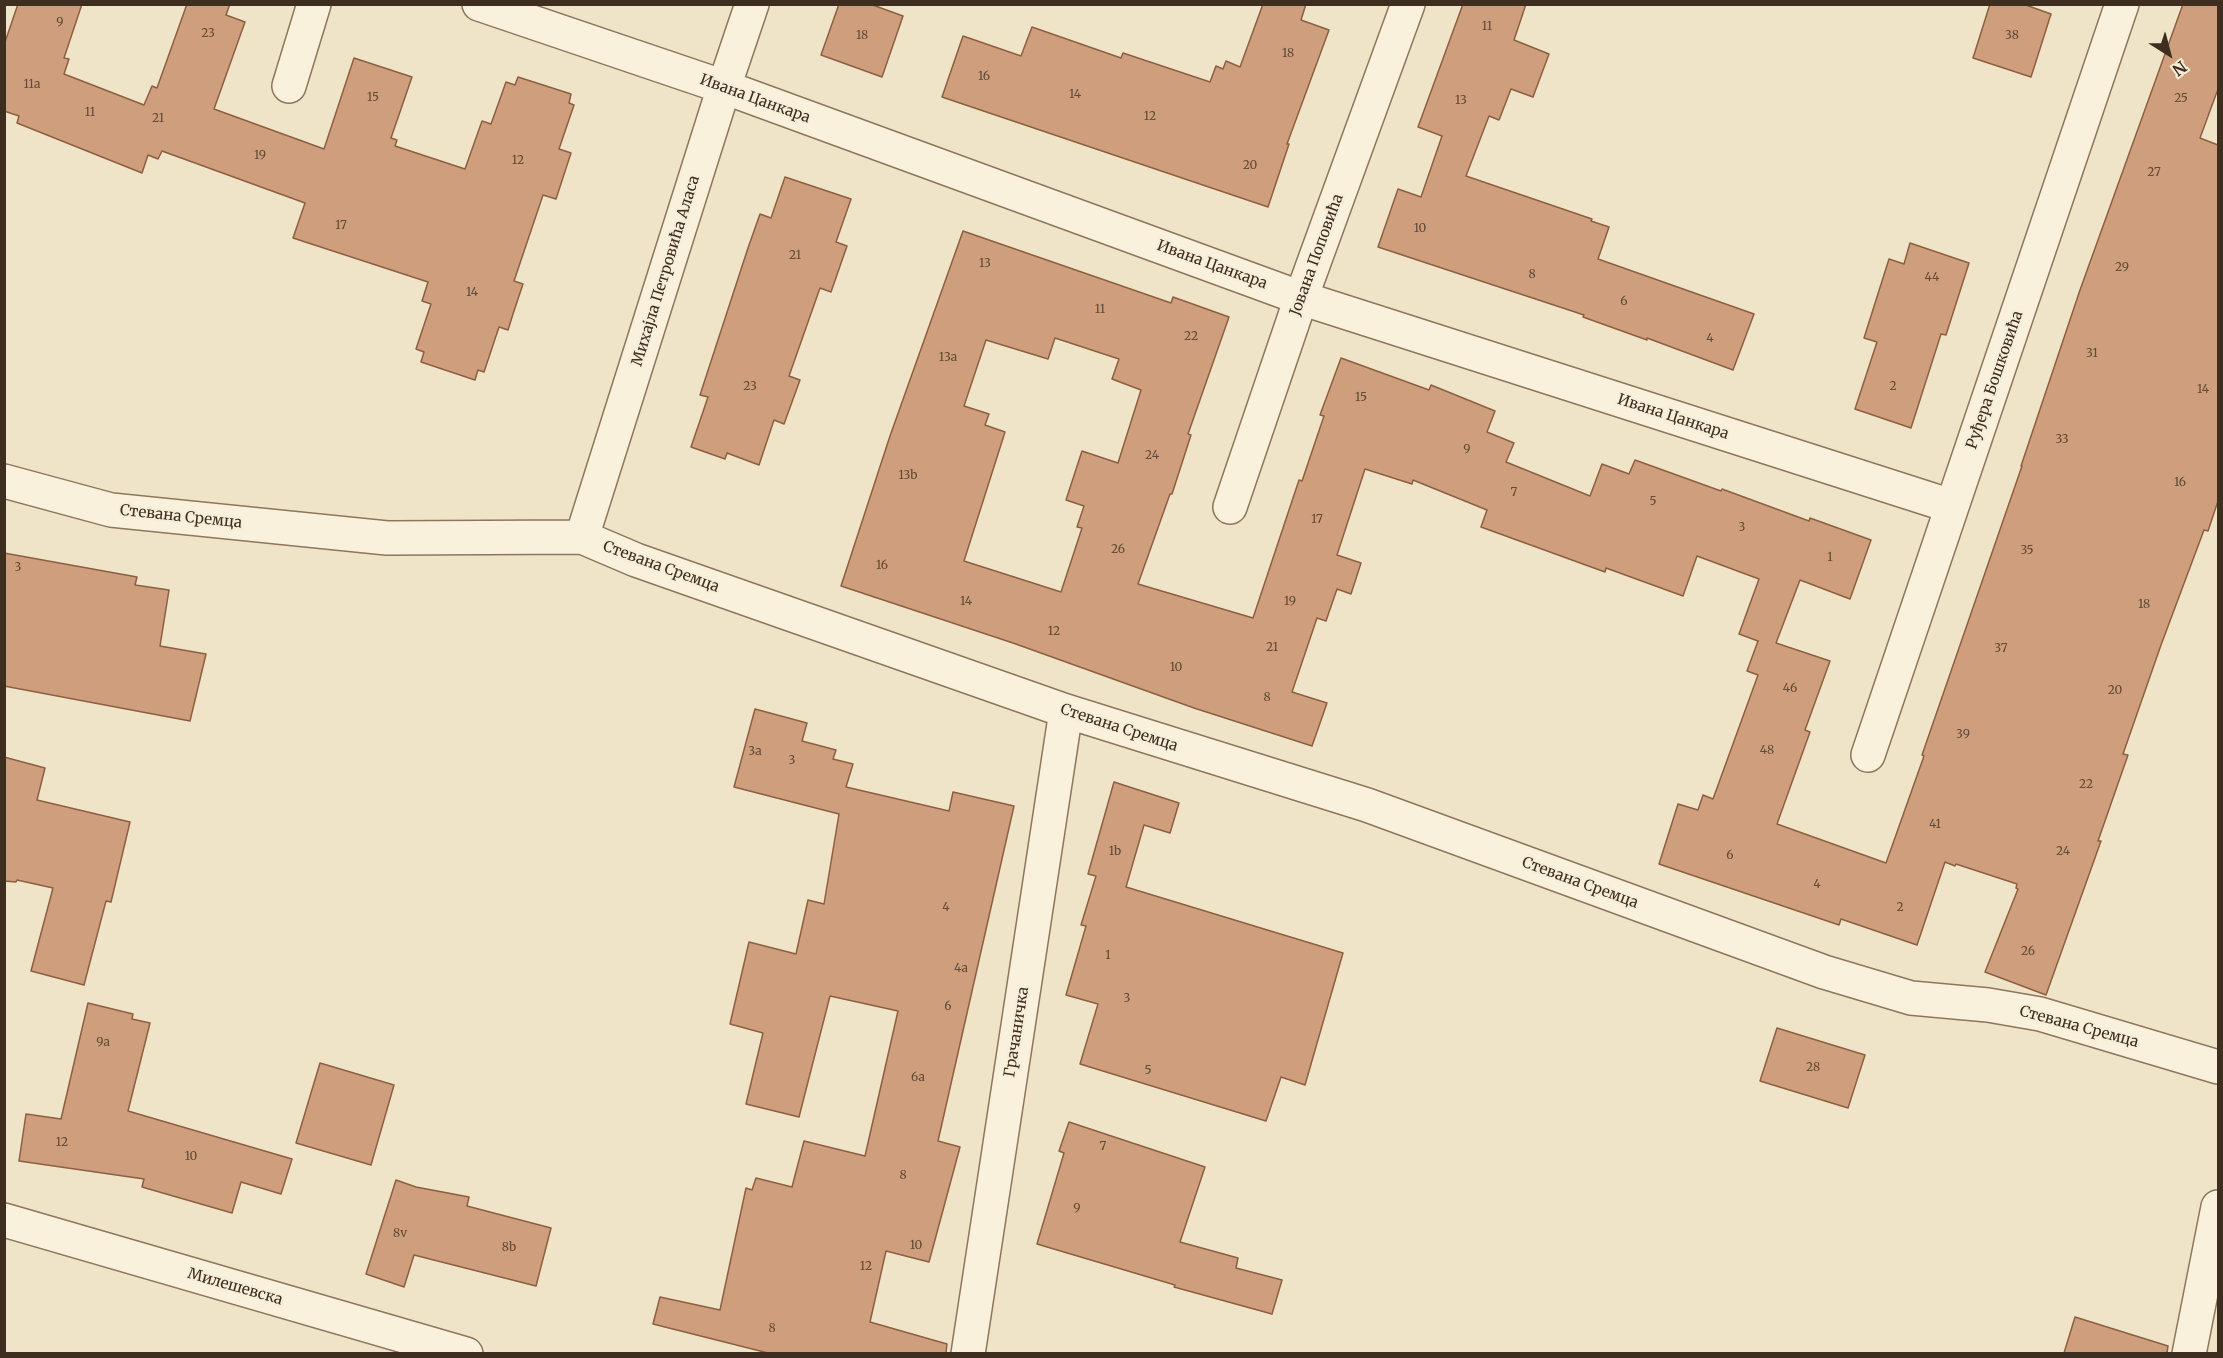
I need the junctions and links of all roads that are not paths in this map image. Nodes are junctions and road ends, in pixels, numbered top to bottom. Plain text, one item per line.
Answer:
1 (315, 4) edge
2 (478, 4) edge
3 (752, 4) edge
4 (1408, 4) edge
5 (2122, 4) edge
6 (289, 86) dead end
7 (724, 87) junction
8 (1301, 297) junction
9 (4, 481) edge
10 (1952, 506) junction
11 (1230, 507) dead end
12 (582, 537) junction
13 (1066, 711) junction
14 (1868, 755) dead end
15 (2218, 1067) edge
16 (2218, 1207) edge
17 (4, 1220) edge
18 (466, 1353) edge
19 (968, 1353) edge
20 (2189, 1353) edge

1 - 6 street
2 - 7 street, Ивана Цанкара
3 - 7 street, Михајла Петровића Аласа
4 - 8 street, Јована Поповића
5 - 10 street, Руђера Бошковића
7 - 8 street, Ивана Цанкара
7 - 12 street, Михајла Петровића Аласа
8 - 10 street, Ивана Цанкара
8 - 11 street, Јована Поповића
9 - 12 street, Стевана Сремца
10 - 14 street, Руђера Бошковића
12 - 13 street, Стевана Сремца
13 - 15 street, Стевана Сремца
13 - 19 street, Грачаничка
16 - 20 street
17 - 18 street, Милешевска

